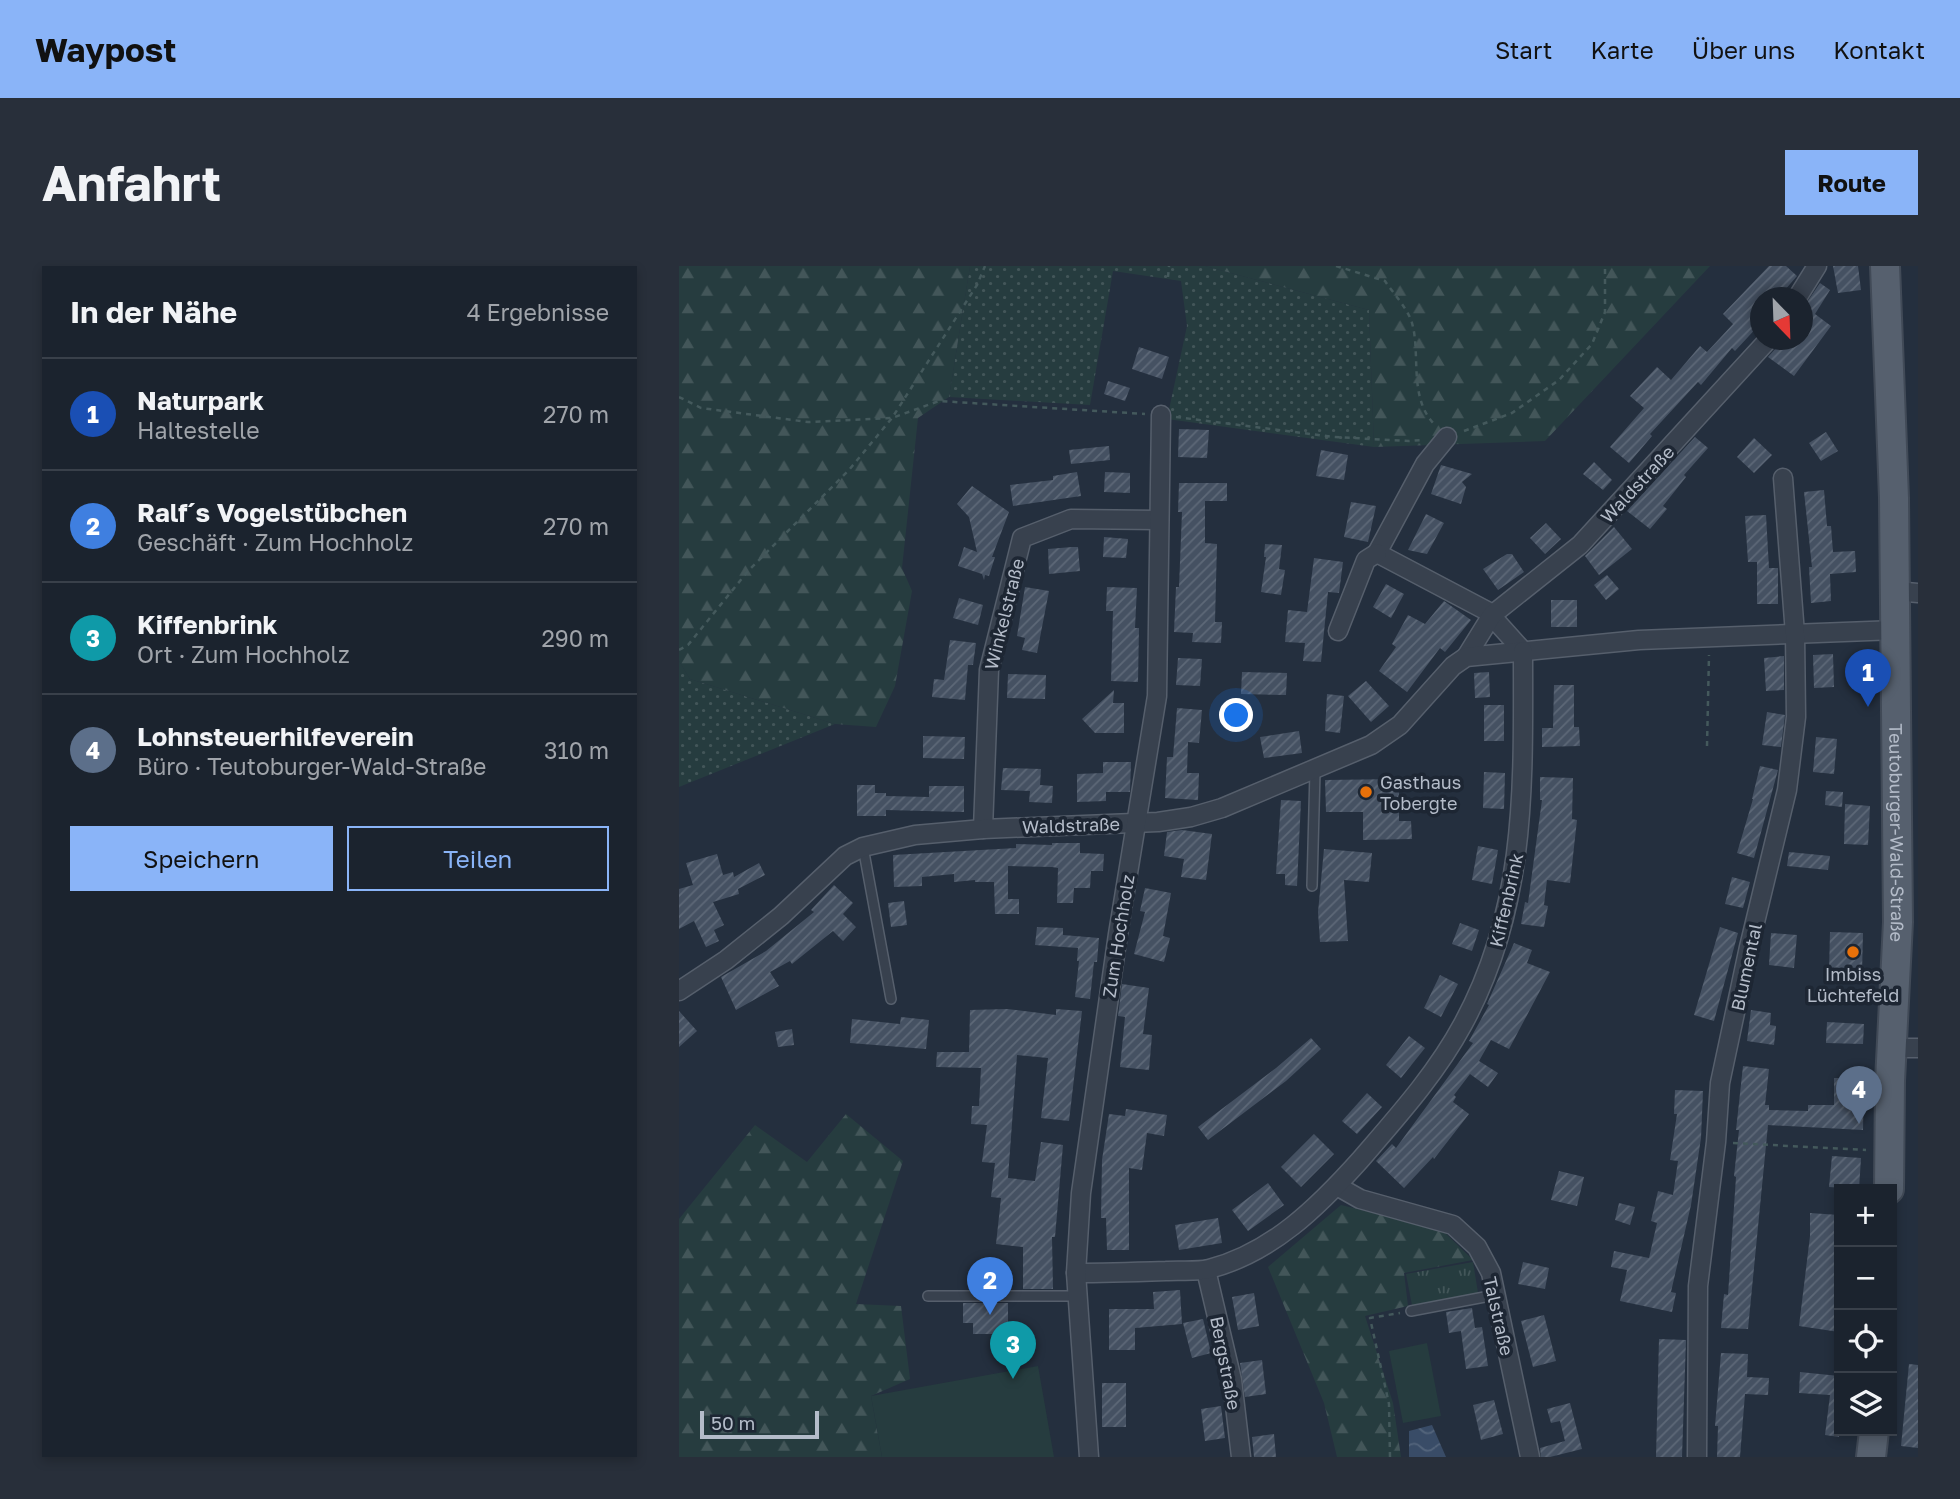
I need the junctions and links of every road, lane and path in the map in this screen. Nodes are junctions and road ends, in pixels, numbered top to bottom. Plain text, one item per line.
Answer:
1 (985, 266) edge
2 (1169, 266) edge
3 (1336, 266) edge
4 (1605, 266) edge
5 (1818, 266) edge
6 (1885, 266) edge
7 (1168, 277) dead end
8 (1804, 287) edge
9 (1759, 350) edge
10 (679, 397) edge
11 (1161, 415) junction
12 (892, 418) junction
13 (1447, 437) junction
14 (1783, 478) dead end
15 (1158, 520) junction
16 (1377, 553) junction
17 (1907, 592) edge
18 (1492, 615) junction
19 (1896, 630) junction
20 (1338, 631) dead end
21 (1795, 634) junction
22 (1709, 637) junction
23 (679, 650) edge
24 (1523, 651) junction
25 (1466, 657) junction
26 (1707, 746) dead end
27 (1315, 771) junction
28 (1136, 823) junction
29 (983, 829) junction
30 (863, 847) junction
31 (1312, 886) dead end
32 (679, 991) edge
33 (891, 999) dead end
34 (1905, 1048) edge
35 (1716, 1142) junction
36 (1891, 1151) junction
37 (1889, 1184) edge
38 (1337, 1186) junction
39 (1206, 1270) junction
40 (1076, 1273) junction
41 (1495, 1295) junction
42 (928, 1296) dead end
43 (1077, 1296) junction
44 (1411, 1311) joint
45 (1873, 1436) edge
46 (1089, 1457) edge
47 (1241, 1457) edge
48 (1390, 1457) edge
49 (1530, 1457) edge
50 (1697, 1457) edge
51 (1871, 1457) edge

1 - 12 path
2 - 7 path
3 - 13 path
4 - 13 path
5 - 8 street
6 - 17 main road, Teutoburger-Wald-Straße
9 - 18 street, Waldstraße
10 - 12 path
11 - 12 path
11 - 13 path
11 - 15 street, Zum Hochholz
12 - 23 path
13 - 16 street
14 - 21 street, Blumental
15 - 28 street, Zum Hochholz
15 - 29 street, Winkelstraße
16 - 18 street
16 - 20 street
17 - 19 main road, Teutoburger-Wald-Straße
18 - 24 street
18 - 25 street, Waldstraße
19 - 21 street
19 - 34 main road, Teutoburger-Wald-Straße
21 - 22 street
21 - 35 street, Blumental
22 - 24 street
22 - 26 path
24 - 25 street
24 - 38 street, Kiffenbrink
25 - 27 street, Waldstraße
27 - 28 street, Waldstraße
27 - 31 lane
28 - 29 street, Waldstraße
28 - 40 street, Zum Hochholz
29 - 30 street, Waldstraße
30 - 32 street, Waldstraße
30 - 33 lane
34 - 36 main road, Teutoburger-Wald-Straße
35 - 36 path
35 - 50 street, Blumental
36 - 37 main road, Teutoburger-Wald-Straße
38 - 39 street, Kiffenbrink
38 - 41 street, Talstraße
39 - 40 street, Kiffenbrink
39 - 47 street, Bergstraße
40 - 43 street, Zum Hochholz
41 - 44 lane
41 - 49 street, Talstraße
42 - 43 lane
43 - 46 street, Zum Hochholz
44 - 48 path
45 - 51 main road

